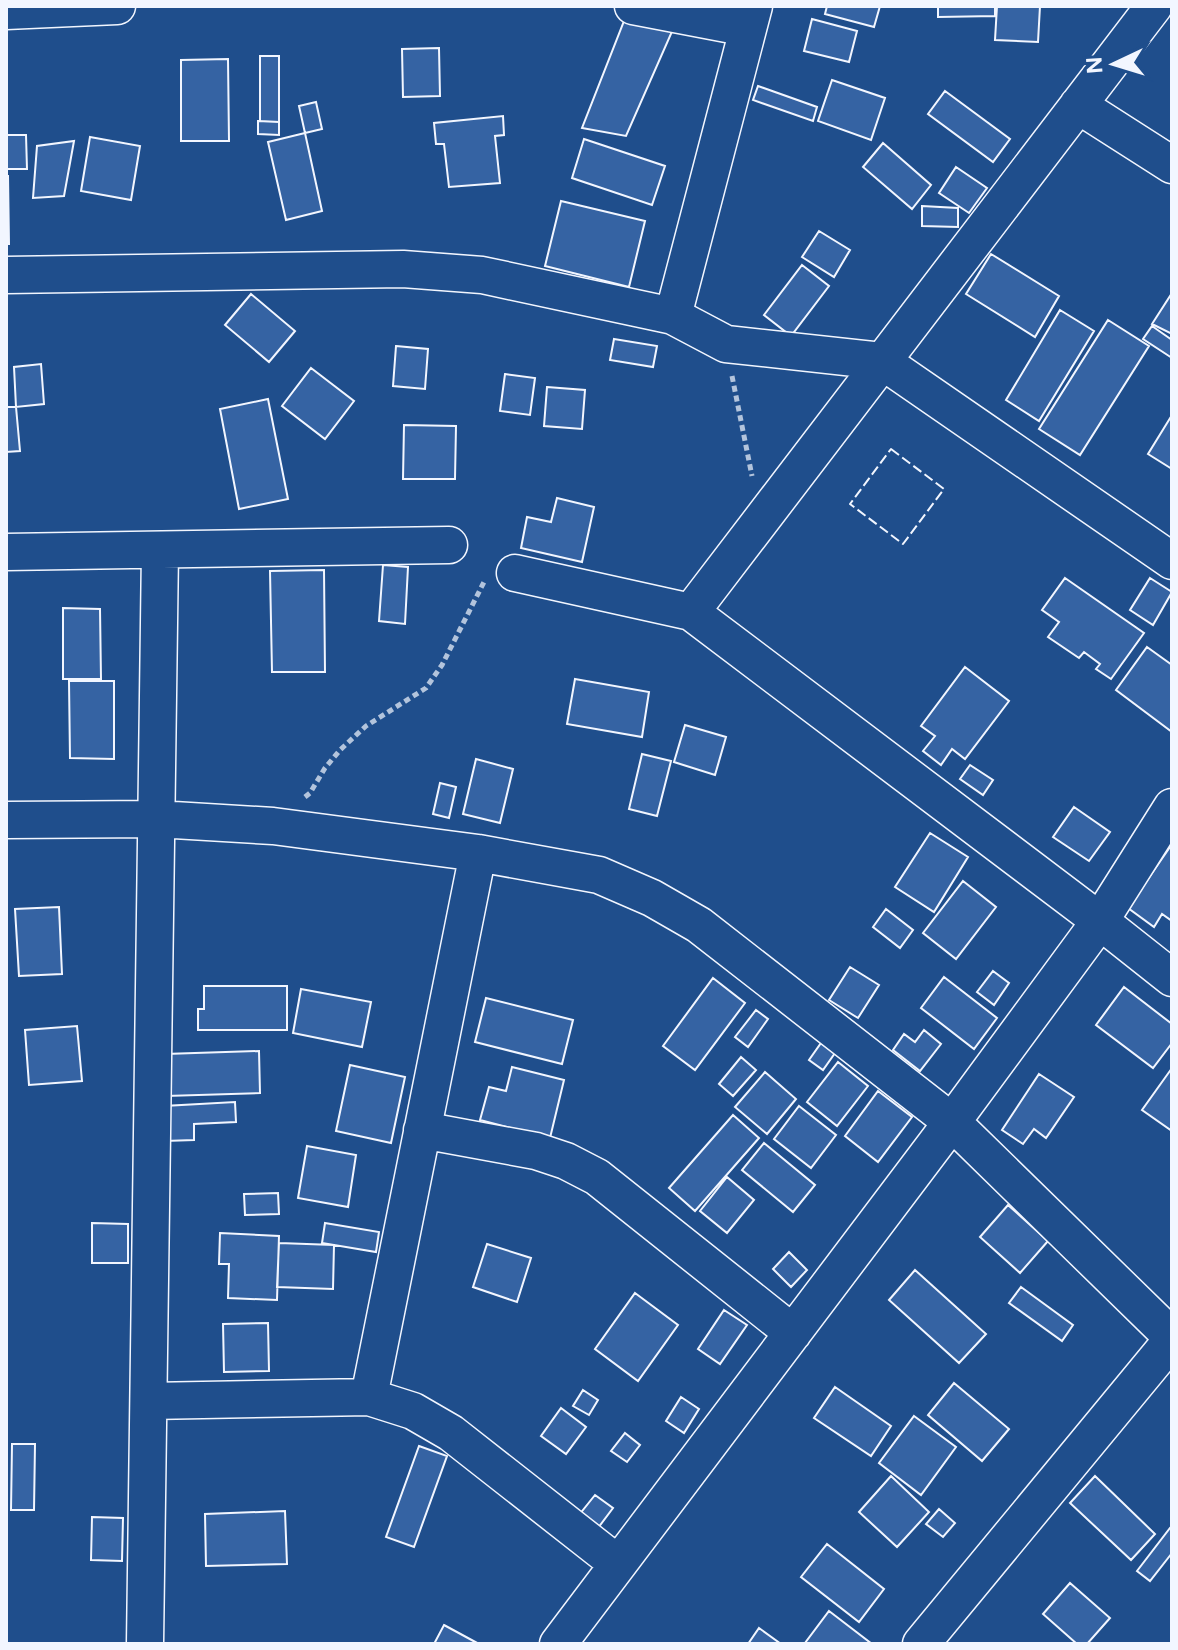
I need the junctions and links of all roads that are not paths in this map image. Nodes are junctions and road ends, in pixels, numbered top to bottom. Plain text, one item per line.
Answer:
1 (117, 6) edge
2 (633, 6) edge
3 (1154, 6) edge
4 (6, 11) edge
5 (751, 17) edge
6 (1078, 105) junction
7 (1172, 165) edge
8 (6, 275) edge
9 (673, 316) junction
10 (882, 361) junction
11 (449, 545) dead end
12 (160, 550) junction
13 (6, 552) edge
14 (1172, 561) edge
15 (501, 574) road end
16 (691, 612) junction
17 (1172, 807) edge
18 (157, 819) junction
19 (6, 820) edge
20 (478, 853) junction
21 (1100, 921) junction
22 (1172, 978) edge
23 (952, 1122) junction
24 (422, 1130) junction
25 (793, 1333) junction
26 (1172, 1338) edge
27 (369, 1397) junction
28 (149, 1401) junction
29 (618, 1564) junction
30 (145, 1644) edge
31 (558, 1644) edge
32 (921, 1644) edge

1 - 4 street
2 - 5 street
3 - 6 street
5 - 9 street
6 - 7 street
6 - 10 street
8 - 9 street
9 - 10 street
10 - 14 street
10 - 16 street
11 - 12 street
12 - 13 street
12 - 18 street
15 - 16 street
16 - 21 street
17 - 21 street
18 - 19 street
18 - 20 street
18 - 28 street
20 - 23 street
20 - 24 street
21 - 22 street
21 - 23 street
23 - 25 street
23 - 26 street
24 - 25 street
24 - 27 street
25 - 29 street
26 - 32 street
27 - 28 street
27 - 29 street
28 - 30 street
29 - 31 street

